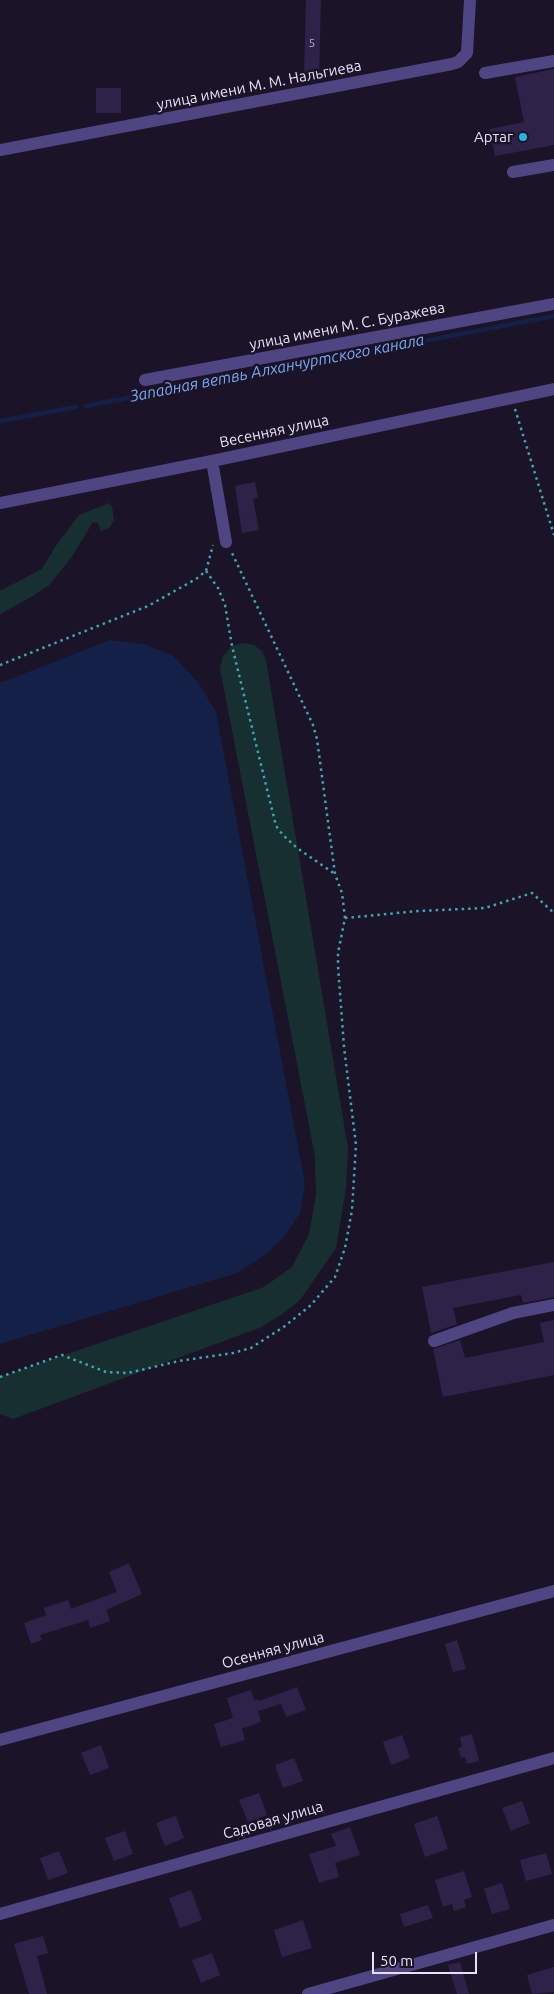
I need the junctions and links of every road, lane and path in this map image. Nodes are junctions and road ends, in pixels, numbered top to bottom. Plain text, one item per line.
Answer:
1 (470, 0) edge
2 (554, 61) edge
3 (485, 73) dead end
4 (0, 150) edge
5 (554, 165) edge
6 (513, 172) dead end
7 (554, 304) edge
8 (145, 380) dead end
9 (554, 389) edge
10 (512, 398) junction
11 (212, 461) junction
12 (0, 503) edge
13 (554, 535) edge
14 (226, 542) junction
15 (206, 571) junction
16 (0, 665) edge
17 (335, 874) junction
18 (554, 913) edge
19 (345, 918) junction
20 (554, 1305) edge
21 (434, 1341) dead end
22 (0, 1377) edge
23 (554, 1591) edge
24 (0, 1740) edge
25 (554, 1758) edge
26 (0, 1914) edge
27 (554, 1925) edge
28 (308, 1994) edge

1 - 4 street, улица имени М. М. Нальгиева
2 - 3 street
5 - 6 street
7 - 8 street, улица имени М. С. Буражева
9 - 10 street, Весенняя улица
10 - 11 street, Весенняя улица
10 - 13 path
11 - 12 street, Весенняя улица
11 - 14 street
14 - 15 path
14 - 17 path
15 - 16 path
15 - 17 path
17 - 19 path
18 - 19 path
19 - 22 path
20 - 21 street
23 - 24 street, Осенняя улица
25 - 26 street, Садовая улица
27 - 28 street

